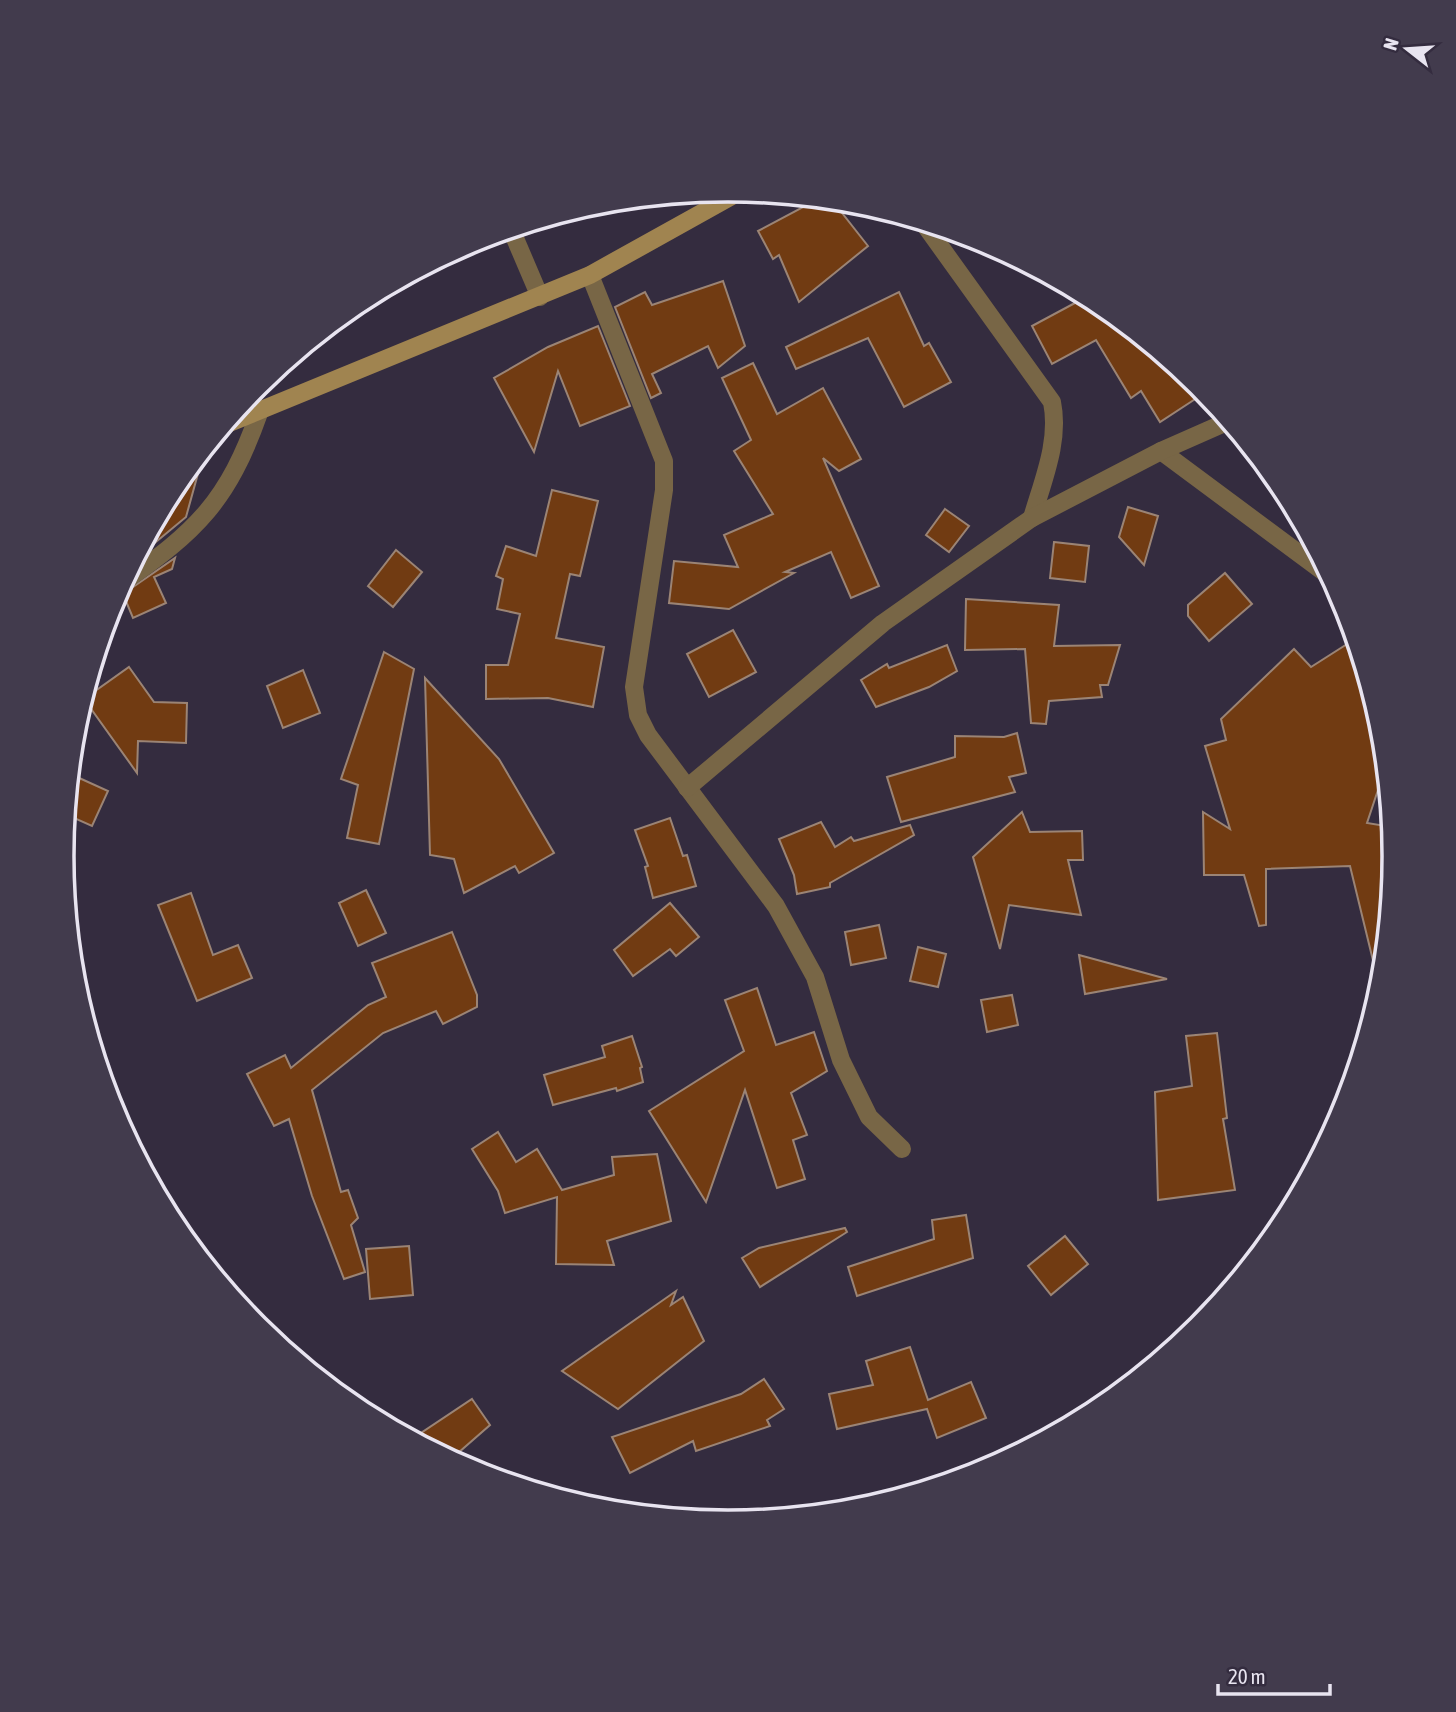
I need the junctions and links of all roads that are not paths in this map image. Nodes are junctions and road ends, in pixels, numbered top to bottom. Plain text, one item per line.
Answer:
1 (723, 201) edge
2 (931, 234) edge
3 (515, 237) edge
4 (590, 275) junction
5 (540, 297) junction
6 (259, 413) junction
7 (240, 420) edge
8 (1221, 425) edge
9 (1161, 451) junction
10 (1032, 518) junction
11 (1314, 564) edge
12 (139, 571) edge
13 (687, 788) junction
14 (901, 1149) dead end

1 - 4 street
2 - 10 street
3 - 5 street
4 - 5 street
4 - 13 street
5 - 6 street
6 - 7 street
6 - 12 street
8 - 9 street
9 - 10 street
9 - 11 street
10 - 13 street
13 - 14 street

